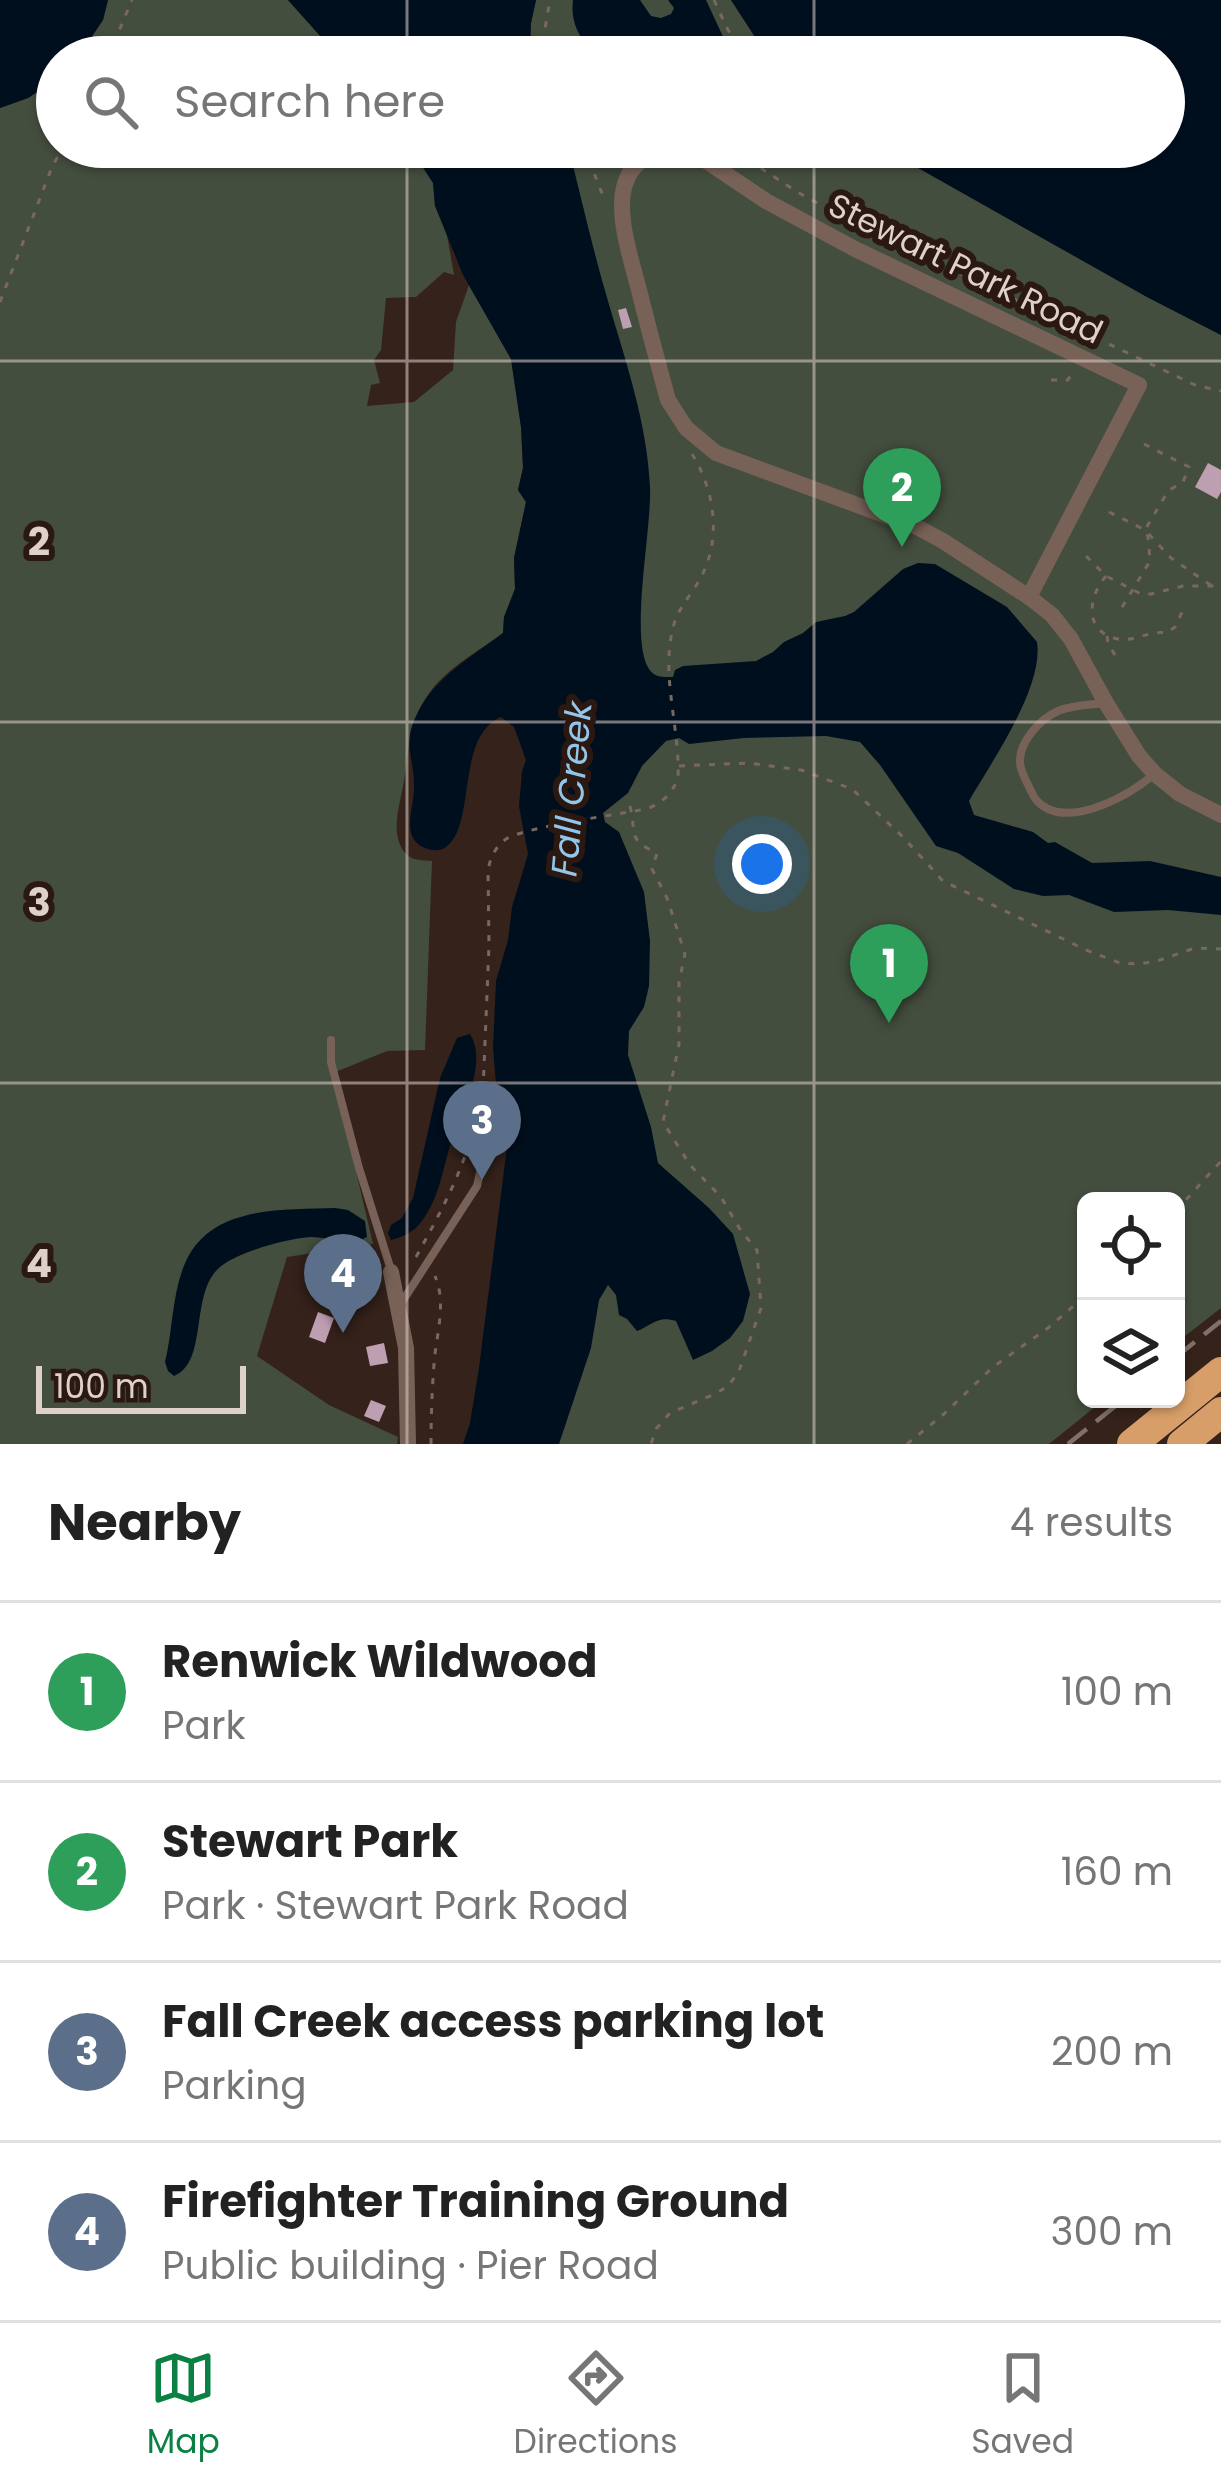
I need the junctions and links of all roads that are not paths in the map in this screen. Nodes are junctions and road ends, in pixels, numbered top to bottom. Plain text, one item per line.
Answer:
1 (717, 168) edge
2 (634, 169) edge
3 (1029, 597) junction
4 (1106, 703) junction
5 (1155, 774) junction
6 (1221, 815) edge
7 (332, 1040) dead end
8 (481, 1101) road end
9 (391, 1272) joint
10 (399, 1306) junction
11 (1221, 1372) edge
12 (1221, 1412) edge
13 (408, 1444) edge
14 (1132, 1444) edge
15 (1182, 1444) edge

1 - 3 street, Stewart Park Road
2 - 3 street
3 - 4 street
4 - 5 street
4 - 5 lane
5 - 6 street
7 - 9 lane
8 - 10 lane
9 - 10 street
10 - 13 street
11 - 14 highway
12 - 15 highway

